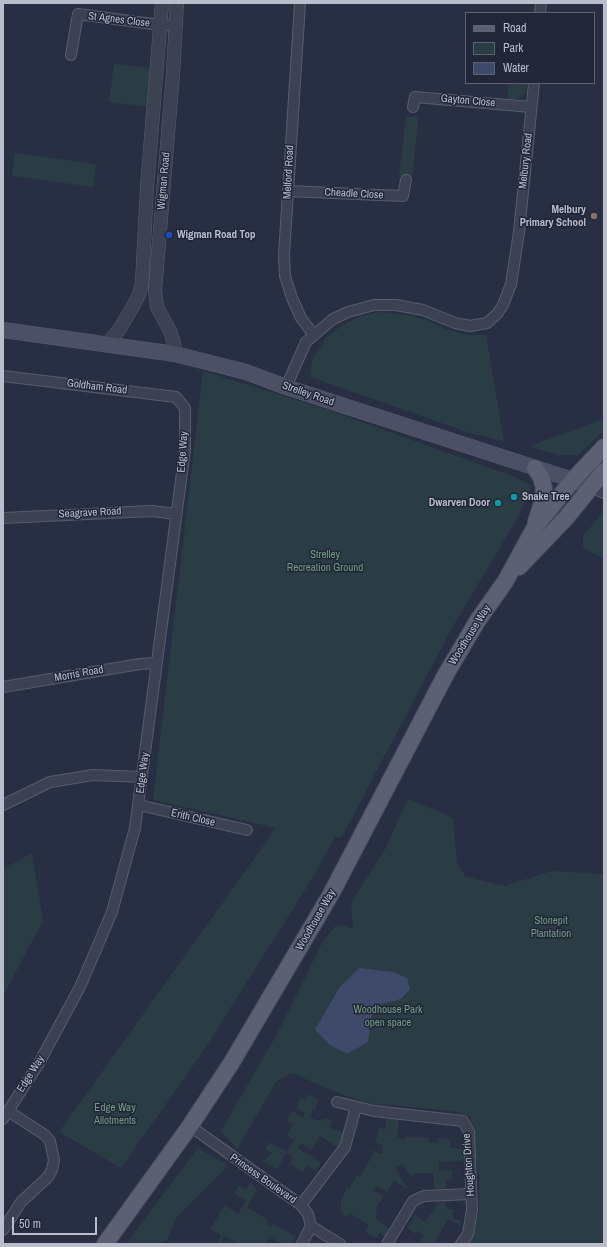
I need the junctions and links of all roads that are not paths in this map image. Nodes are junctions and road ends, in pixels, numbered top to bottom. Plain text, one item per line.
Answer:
1 (162, 3) edge
2 (178, 3) edge
3 (300, 3) edge
4 (160, 25) junction
5 (177, 25) junction
6 (71, 55) dead end
7 (534, 84) edge
8 (531, 106) junction
9 (413, 107) dead end
10 (406, 180) dead end
11 (288, 190) junction
12 (3, 330) edge
13 (313, 334) junction
14 (107, 344) junction
15 (175, 354) junction
16 (3, 376) edge
17 (286, 387) junction
18 (185, 408) joint
19 (604, 447) edge
20 (535, 468) junction
21 (604, 471) edge
22 (573, 480) junction
23 (597, 490) edge
24 (176, 514) junction
25 (3, 518) edge
26 (535, 527) junction
27 (504, 582) junction
28 (156, 663) junction
29 (3, 687) edge
30 (142, 777) junction
31 (3, 805) edge
32 (139, 805) junction
33 (247, 830) dead end
34 (337, 1102) dead end
35 (356, 1107) junction
36 (4, 1117) edge
37 (190, 1126) junction
38 (471, 1194) junction
39 (301, 1204) junction
40 (311, 1226) junction
41 (3, 1230) edge
42 (105, 1244) edge
43 (302, 1244) edge
44 (340, 1244) edge
45 (387, 1244) edge
46 (462, 1244) edge

1 - 4 street, Wigman Road
2 - 5 street, Wigman Road
3 - 11 street, Melford Road
4 - 5 street, St Agnes Close
4 - 6 street, St Agnes Close
4 - 14 street, Wigman Road
5 - 15 street, Wigman Road
7 - 8 street, Melbury Road
8 - 9 street, Gayton Close
8 - 13 street, Melbury Road
10 - 11 street, Cheadle Close
11 - 13 street, Melford Road
12 - 14 main road, Strelley Road
13 - 17 street, Melbury Road
14 - 15 main road, Strelley Road
15 - 17 main road, Strelley Road
16 - 18 street, Goldham Road
17 - 20 main road, Strelley Road
18 - 24 street, Edge Way
19 - 22 main road, Woodhouse Way
20 - 22 main road, Strelley Road
20 - 26 main road
21 - 23 main road, Woodhouse Way
22 - 23 main road, Strelley Road
22 - 26 main road, Woodhouse Way
23 - 27 main road, Woodhouse Way
24 - 25 street, Seagrave Road
24 - 28 street, Edge Way
26 - 27 main road, Woodhouse Way
27 - 37 main road, Woodhouse Way
28 - 29 street, Morris Road
28 - 30 street, Edge Way
30 - 31 street
30 - 32 street, Edge Way
32 - 33 street, Erith Close
32 - 36 street, Edge Way
34 - 35 street, Houghton Drive
35 - 38 street, Houghton Drive
35 - 39 street
36 - 41 street
37 - 39 street, Princess Boulevard
37 - 42 main road, Woodhouse Way
38 - 45 street
38 - 46 street, Houghton Drive
39 - 40 street, Princess Boulevard
40 - 43 street
40 - 44 street

